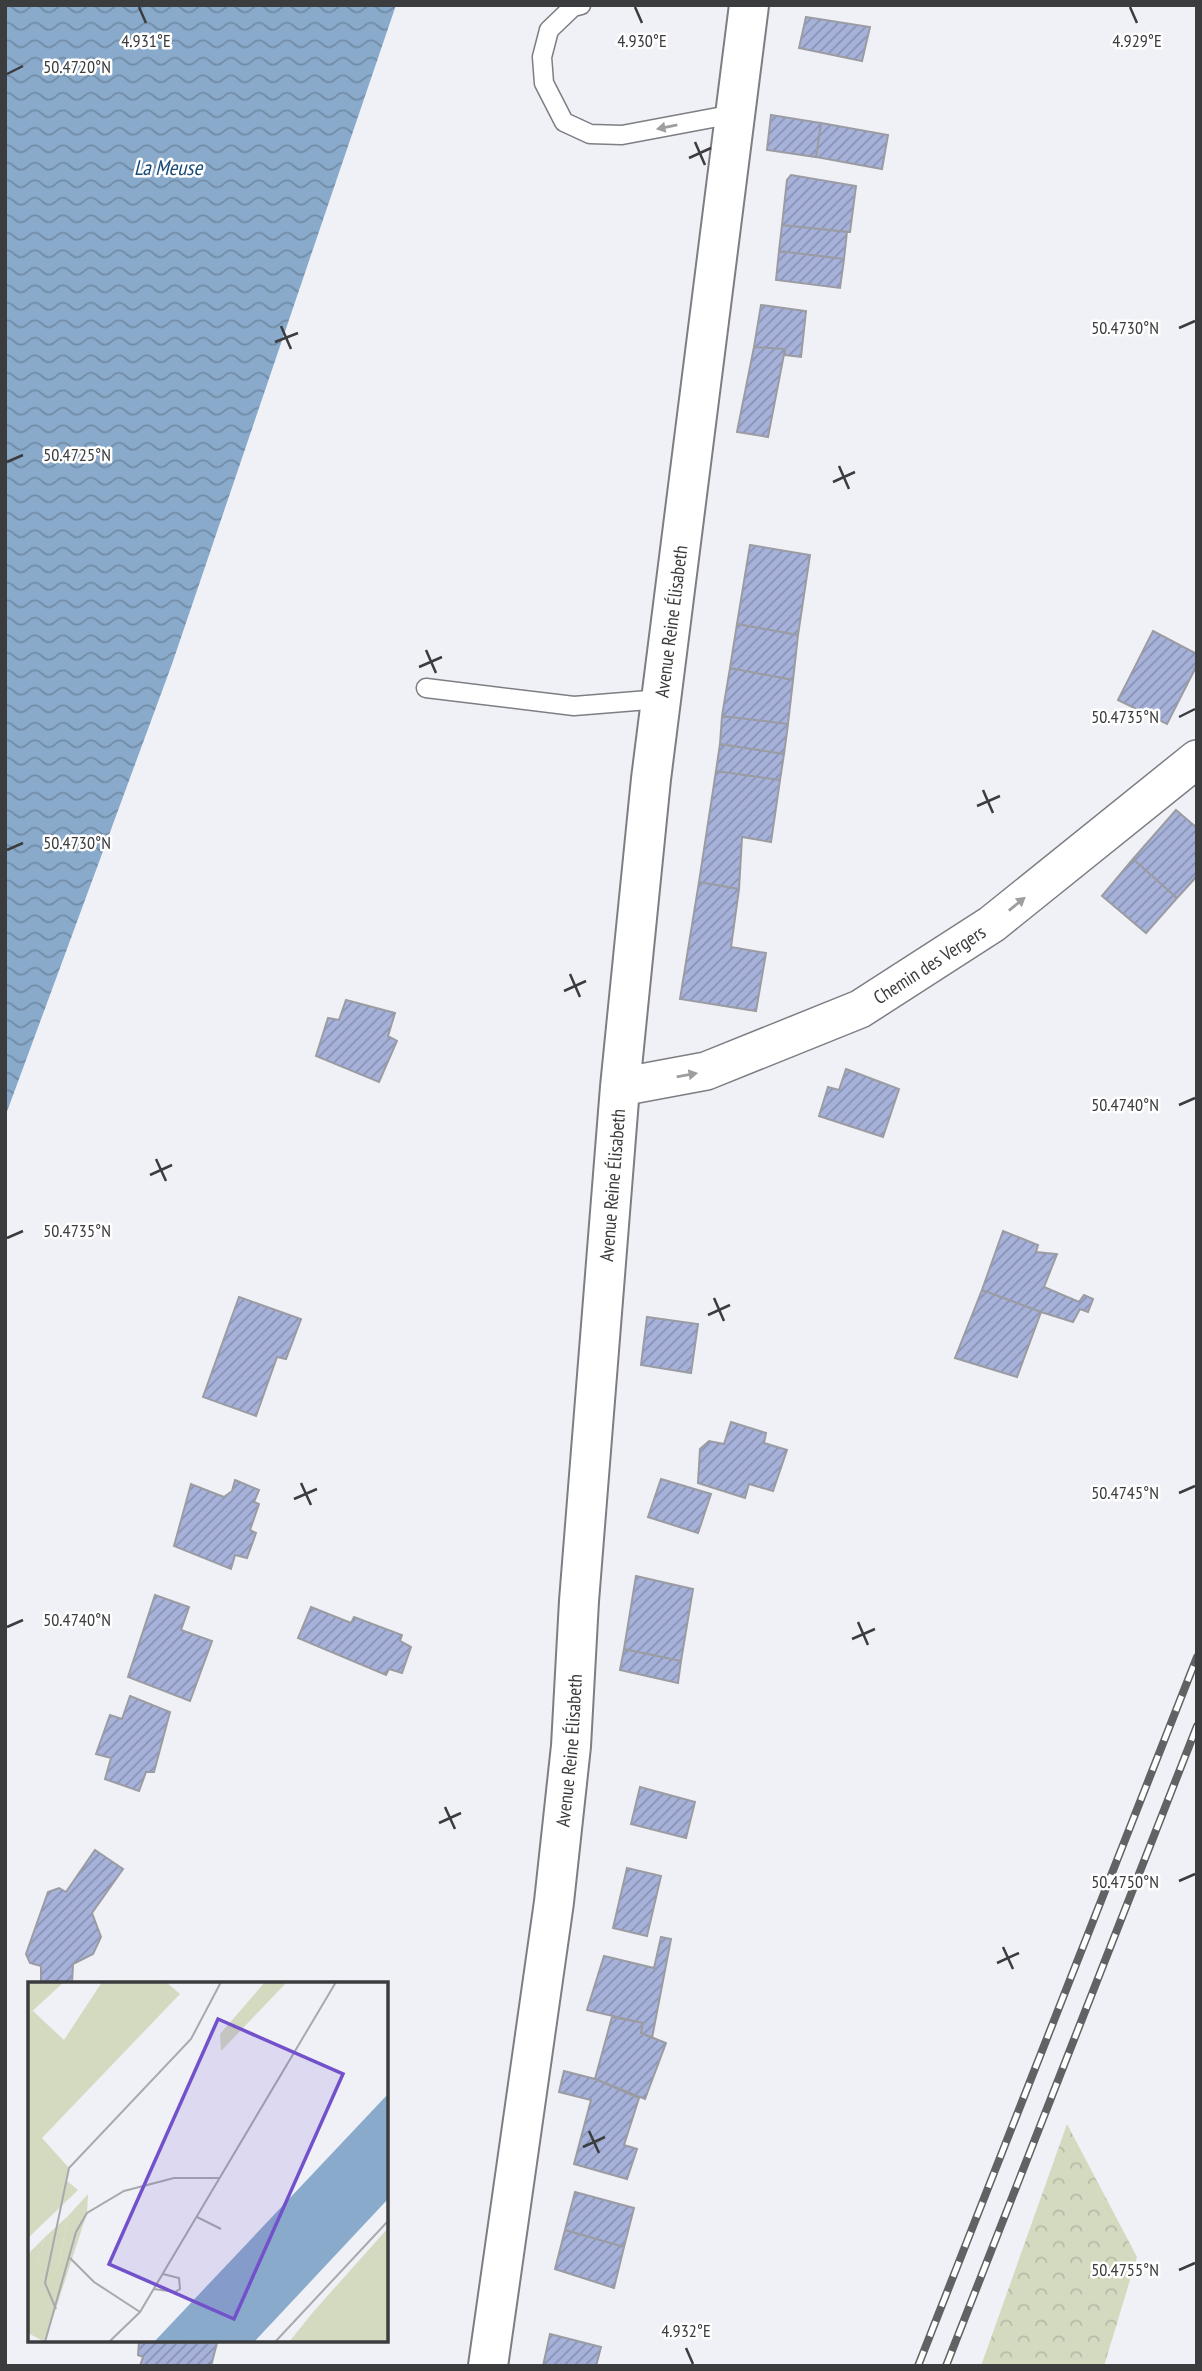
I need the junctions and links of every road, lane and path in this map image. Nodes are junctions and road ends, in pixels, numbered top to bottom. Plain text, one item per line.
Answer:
1 (581, 5) edge
2 (749, 5) edge
3 (734, 114) junction
4 (426, 688) dead end
5 (661, 699) junction
6 (1197, 759) edge
7 (620, 1087) junction
8 (488, 2366) edge

3 -> 1 lane
2 - 3 main road, Avenue Reine Élisabeth
3 - 5 main road, Avenue Reine Élisabeth
4 - 5 lane
5 - 7 main road, Avenue Reine Élisabeth
7 -> 6 street, Chemin des Vergers
7 - 8 main road, Avenue Reine Élisabeth

